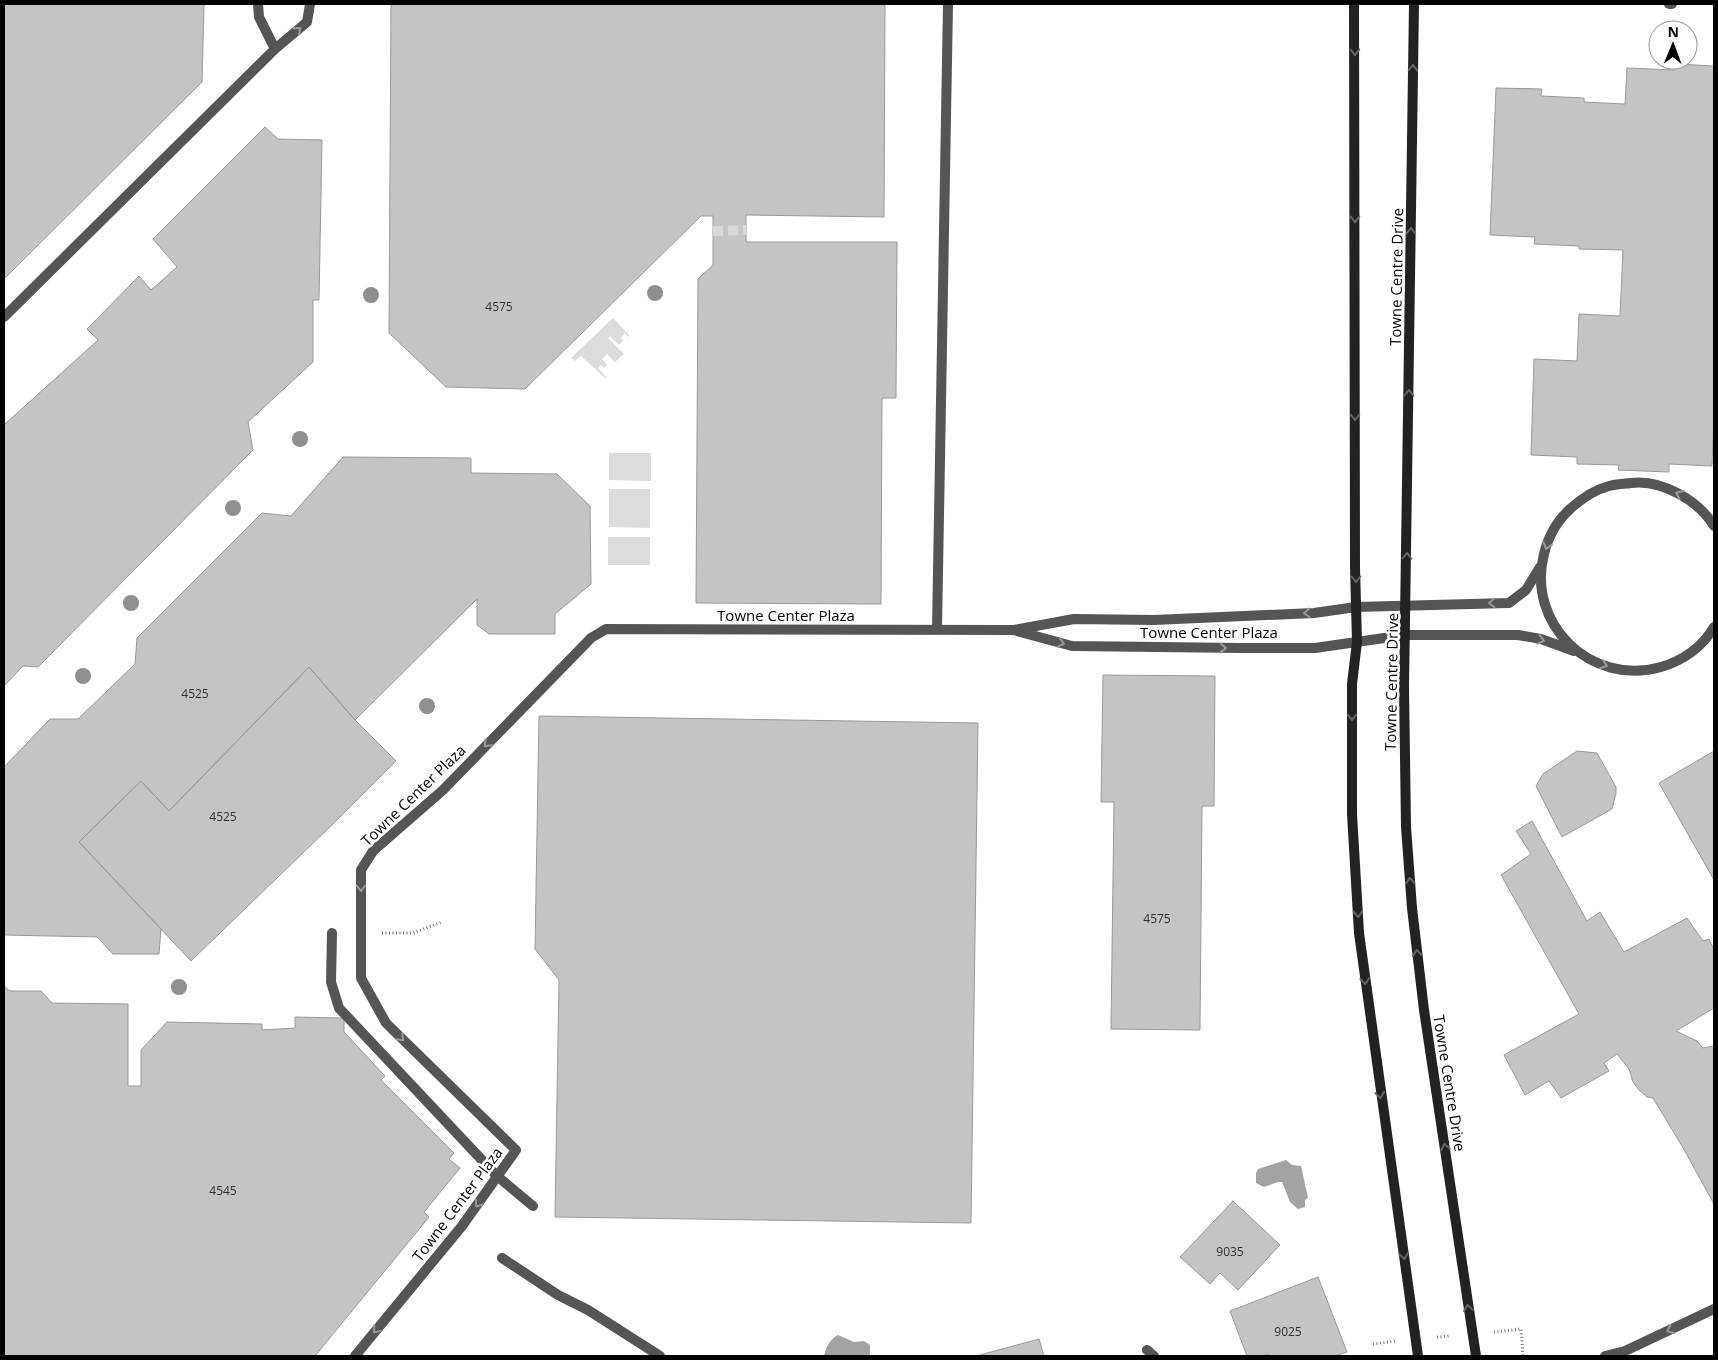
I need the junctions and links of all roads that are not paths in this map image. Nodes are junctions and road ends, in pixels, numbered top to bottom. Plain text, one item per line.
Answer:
1 (258, 4) edge
2 (310, 4) edge
3 (948, 4) edge
4 (1354, 4) edge
5 (1414, 4) edge
6 (275, 49) junction
7 (4, 317) edge
8 (1714, 526) edge
9 (1541, 566) junction
10 (1407, 604) junction
11 (1356, 607) junction
12 (1714, 628) edge
13 (937, 629) junction
14 (1014, 630) junction
15 (1405, 634) junction
16 (1714, 634) edge
17 (1357, 642) junction
18 (1693, 651) junction
19 (1581, 654) junction
20 (332, 933) dead end
21 (497, 1176) junction
22 (533, 1206) dead end
23 (502, 1258) dead end
24 (1714, 1309) edge
25 (355, 1356) edge
26 (660, 1356) edge
27 (1418, 1356) edge
28 (1476, 1356) edge
29 (1605, 1356) edge

1 - 6 street
6 -> 2 street
3 - 13 street
4 -> 11 main road
10 -> 5 main road, Towne Centre Drive
6 - 7 street
8 -> 9 street
9 -> 10 street, Towne Center Plaza
9 - 19 street
10 - 11 street, Towne Center Plaza
10 - 15 main road, Towne Centre Drive
11 -> 14 street, Towne Center Plaza
11 - 17 main road
12 - 18 street
13 - 14 street, Towne Center Plaza
13 -> 21 street, Towne Center Plaza
14 -> 17 street, Towne Center Plaza
15 - 17 street, Towne Center Plaza
15 -> 19 street, Towne Center Plaza
28 -> 15 main road, Towne Centre Drive
16 - 18 street
17 -> 27 main road
19 -> 18 street
20 - 21 street
21 - 22 street
21 -> 25 street, Towne Center Plaza
23 - 26 street
24 -> 29 street

